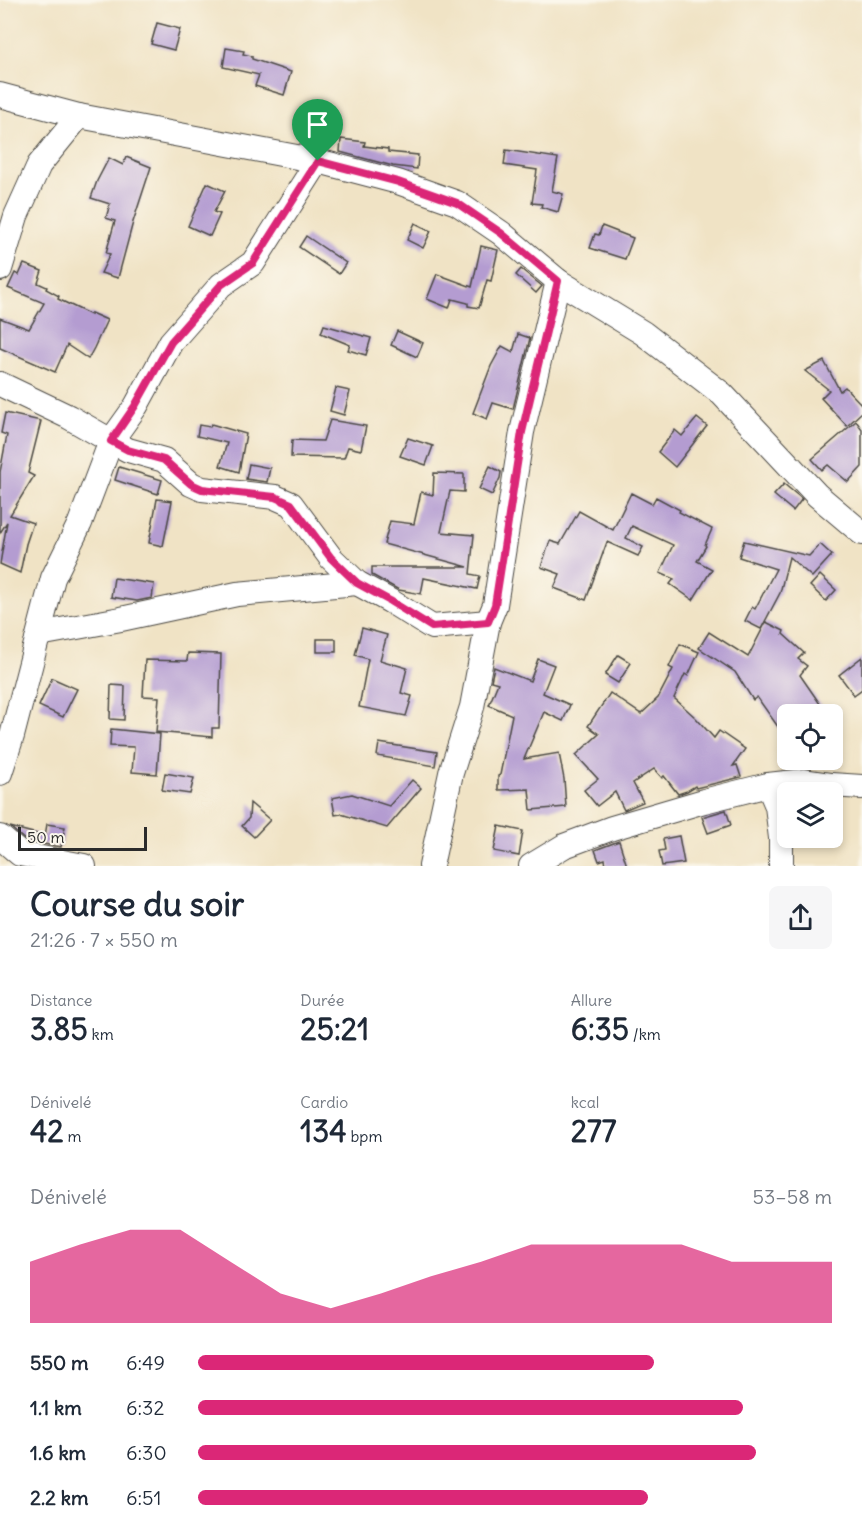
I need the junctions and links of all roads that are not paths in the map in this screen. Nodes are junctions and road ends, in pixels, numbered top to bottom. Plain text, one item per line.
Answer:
1 (0, 95) edge
2 (79, 116) junction
3 (318, 161) junction
4 (0, 269) edge
5 (558, 281) junction
6 (0, 384) edge
7 (111, 441) junction
8 (862, 533) edge
9 (357, 583) junction
10 (488, 622) junction
11 (39, 634) junction
12 (0, 773) edge
13 (768, 785) junction
14 (862, 787) edge
15 (0, 837) edge
16 (10, 853) edge
17 (84, 866) edge
18 (431, 866) edge
19 (531, 866) edge
20 (781, 866) edge

1 - 2 street
2 - 3 street
2 - 4 street
3 - 5 street
3 - 7 street
5 - 8 street
5 - 10 street
6 - 7 street
7 - 9 street
7 - 11 street
9 - 10 street
9 - 11 street
10 - 18 street
11 - 12 street
13 - 14 street
13 - 19 street
13 - 20 street
15 - 16 street
16 - 17 street

